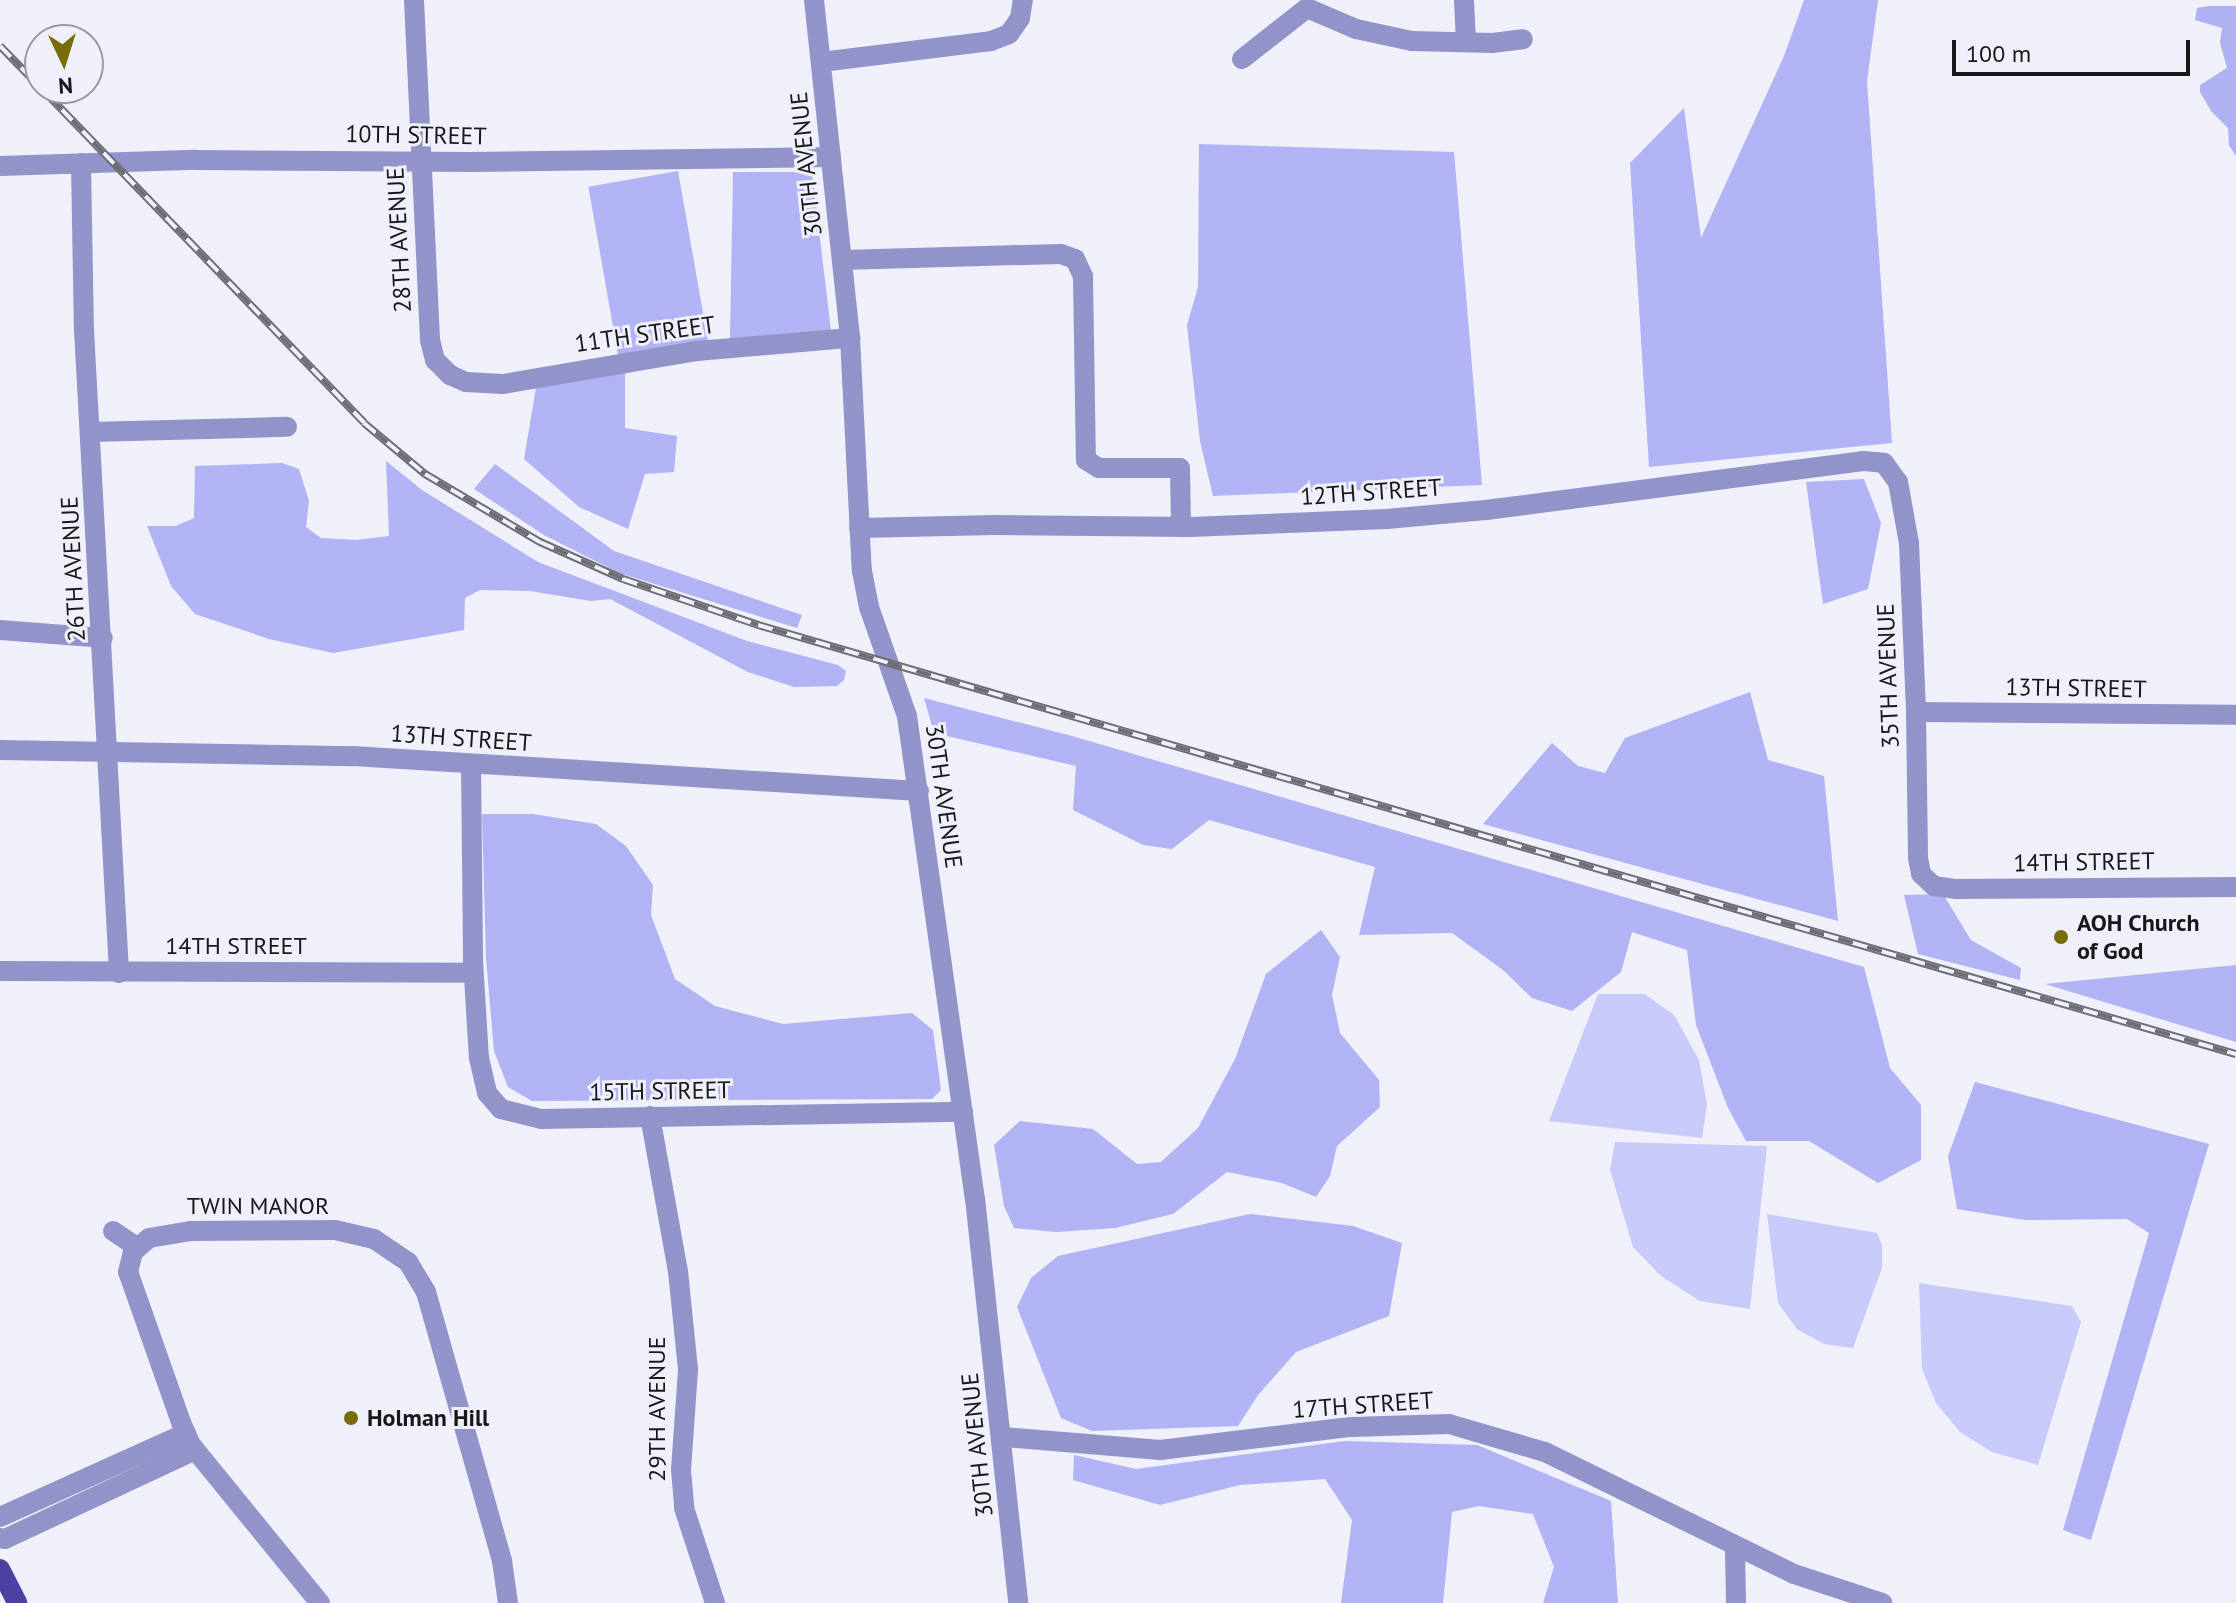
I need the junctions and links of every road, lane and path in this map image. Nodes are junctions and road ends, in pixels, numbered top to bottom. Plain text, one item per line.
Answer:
1 (414, 0) edge
2 (814, 0) edge
3 (1023, 0) edge
4 (1464, 0) edge
5 (1304, 4) edge
6 (1523, 39) dead end
7 (1466, 42) junction
8 (1242, 59) dead end
9 (821, 62) junction
10 (831, 157) junction
11 (421, 161) junction
12 (81, 163) junction
13 (0, 166) edge
14 (842, 260) junction
15 (850, 338) junction
16 (450, 375) joint
17 (287, 427) dead end
18 (91, 432) junction
19 (1884, 463) joint
20 (1181, 527) junction
21 (859, 528) junction
22 (0, 630) edge
23 (103, 638) junction
24 (1916, 712) junction
25 (2236, 715) edge
26 (0, 750) edge
27 (107, 752) junction
28 (471, 764) junction
29 (919, 791) junction
30 (1934, 886) joint
31 (2236, 887) edge
32 (0, 971) edge
33 (119, 973) junction
34 (473, 973) junction
35 (963, 1112) junction
36 (650, 1116) junction
37 (113, 1231) dead end
38 (138, 1248) junction
39 (1003, 1437) junction
40 (191, 1442) junction
41 (0, 1517) edge
42 (0, 1538) edge
43 (1735, 1548) junction
44 (0, 1569) edge
45 (17, 1603) edge
46 (320, 1603) edge
47 (508, 1603) edge
48 (715, 1603) edge
49 (1018, 1603) edge
50 (1736, 1603) edge
51 (1882, 1603) edge

1 - 11 street, 28TH AVENUE
2 - 9 street, 30TH AVENUE
3 - 9 street
4 - 7 street
5 - 7 street
5 - 8 street
6 - 7 street
9 - 10 street, 30TH AVENUE
10 - 11 street, 10TH STREET
10 - 14 street, 30TH AVENUE
11 - 12 street, 10TH STREET
11 - 16 street, 28TH AVENUE
12 - 13 street, 10TH STREET
12 - 18 street, 26TH AVENUE
14 - 15 street, 30TH AVENUE
14 - 20 street
15 - 16 street, 11TH STREET
15 - 21 street, 30TH AVENUE
17 - 18 street
18 - 23 street, 26TH AVENUE
19 - 20 street, 12TH STREET
19 - 24 street, 35TH AVENUE
20 - 21 street, 12TH STREET
21 - 29 street, 30TH AVENUE
22 - 23 street
23 - 27 street, 26TH AVENUE
24 - 25 street, 13TH STREET
24 - 30 street, 35TH AVENUE
26 - 27 street, 13TH STREET
27 - 28 street, 13TH STREET
27 - 33 street, 26TH AVENUE
28 - 29 street, 13TH STREET
28 - 34 street
29 - 35 street, 30TH AVENUE
30 - 31 street, 14TH STREET
32 - 33 street, 14TH STREET
33 - 34 street, 14TH STREET
34 - 36 street, 15TH STREET
35 - 36 street, 15TH STREET
35 - 39 street, 30TH AVENUE
36 - 48 street, 29TH AVENUE
37 - 38 street
38 - 40 street
38 - 47 street, TWIN MANOR
39 - 43 street, 17TH STREET
39 - 49 street, 30TH AVENUE
40 - 41 street
40 - 42 street
40 - 46 street
43 - 50 street
43 - 51 street, 17TH STREET
44 - 45 main road

